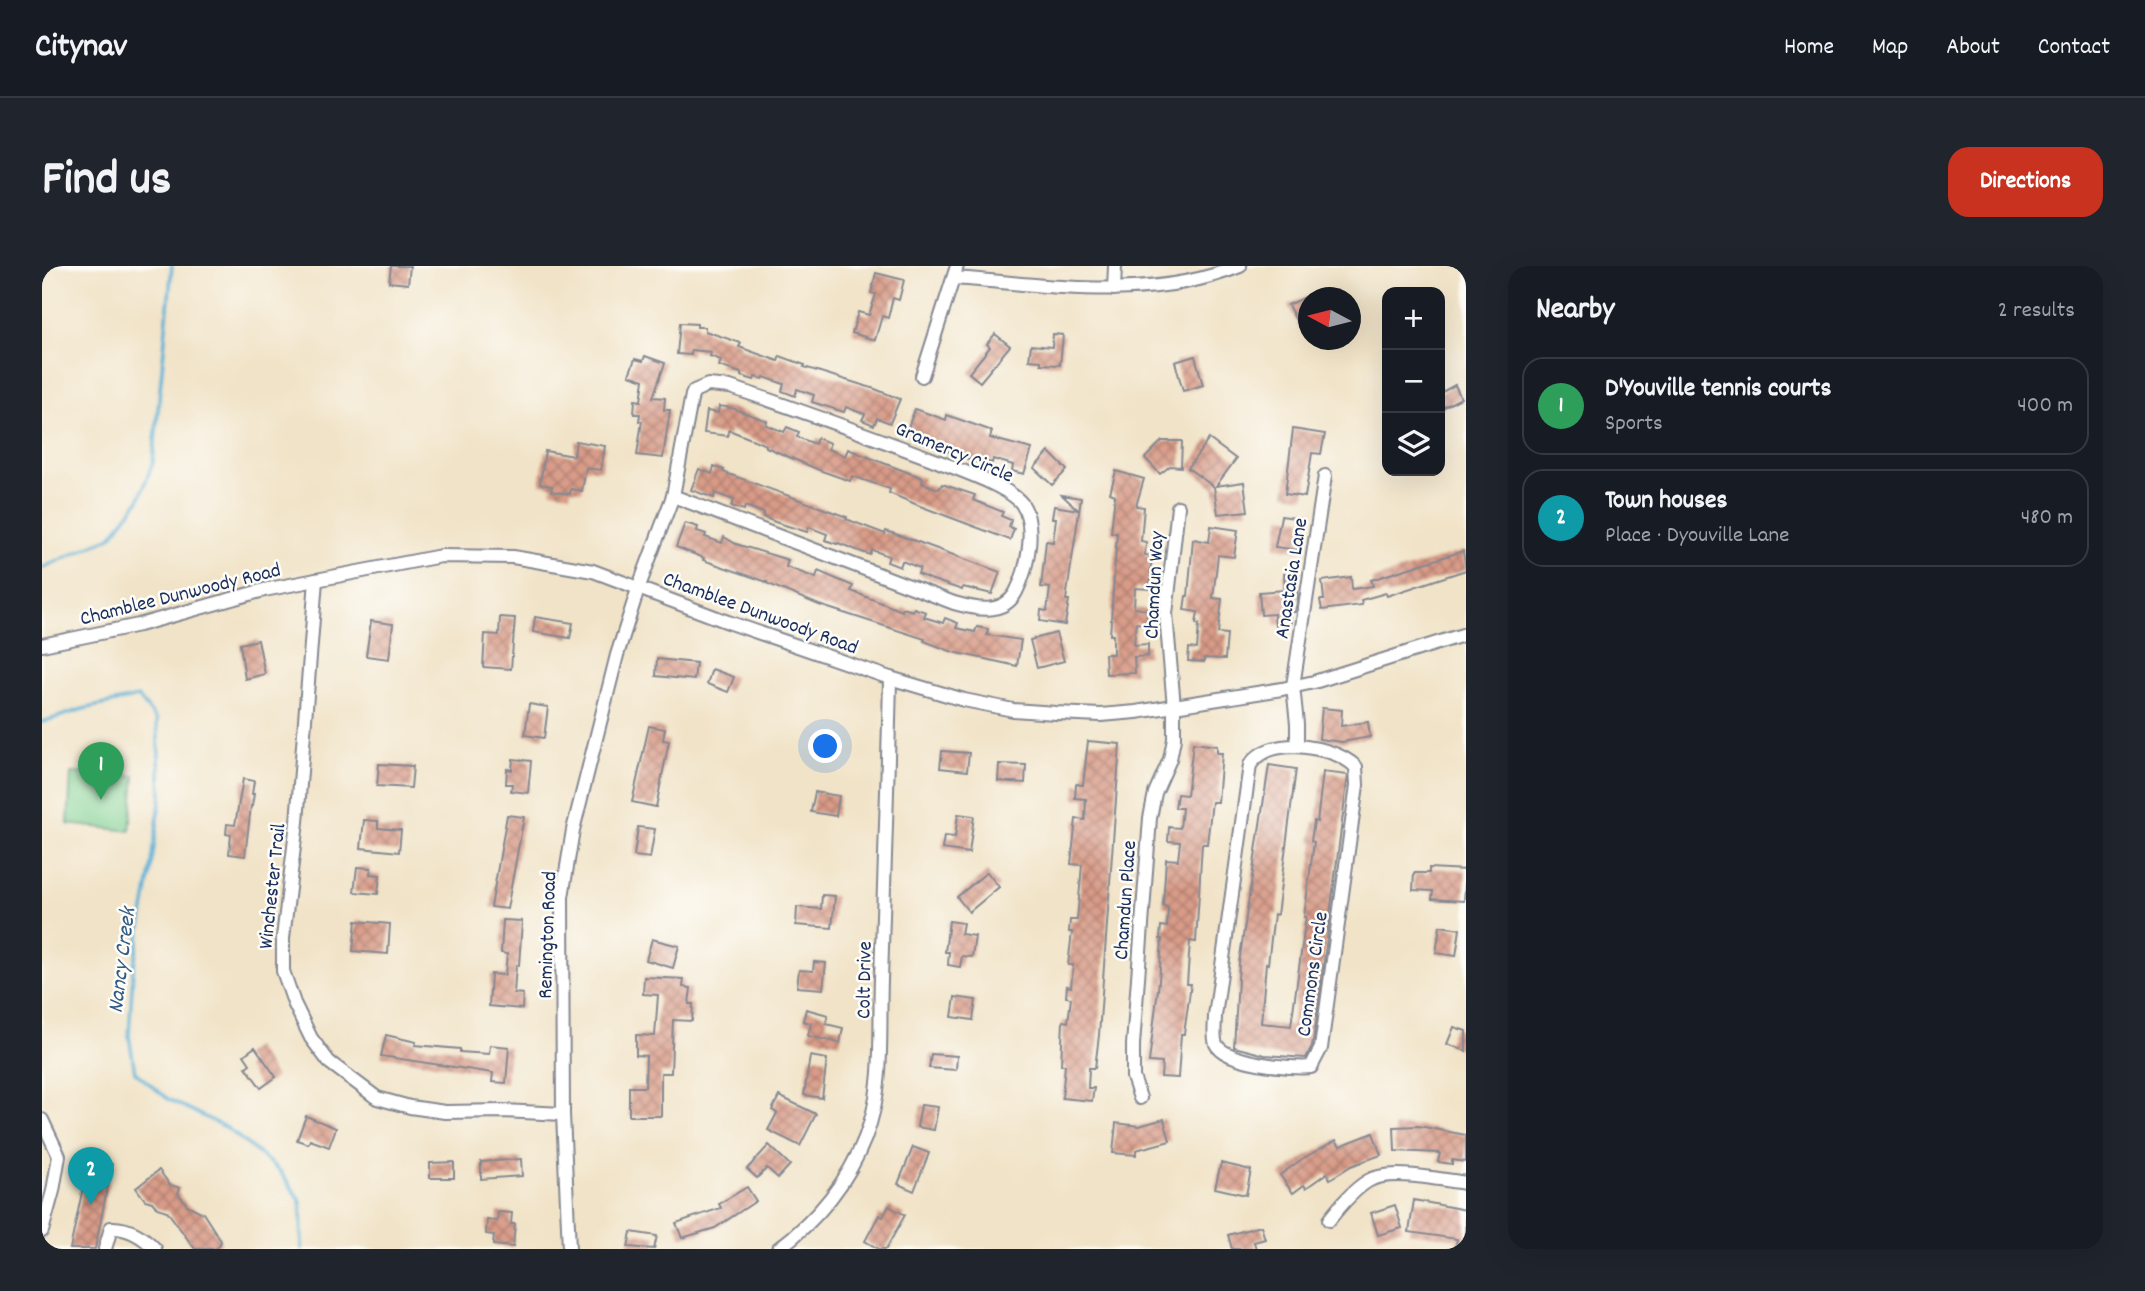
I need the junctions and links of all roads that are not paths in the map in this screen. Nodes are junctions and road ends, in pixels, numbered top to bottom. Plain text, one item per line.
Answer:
1 (1115, 266) edge
2 (1240, 266) edge
3 (956, 272) edge
4 (1114, 289) junction
5 (922, 376) dead end
6 (1325, 476) dead end
7 (673, 496) junction
8 (1178, 507) dead end
9 (316, 580) junction
10 (638, 589) junction
11 (1466, 634) edge
12 (42, 645) edge
13 (890, 678) junction
14 (1293, 686) junction
15 (1174, 707) junction
16 (1297, 746) junction
17 (1140, 1098) dead end
18 (563, 1114) junction
19 (42, 1120) edge
20 (1466, 1183) edge
21 (1329, 1220) dead end
22 (42, 1231) edge
23 (105, 1249) edge
24 (155, 1249) edge
25 (569, 1249) edge
26 (778, 1249) edge

1 - 4 street
2 - 4 street
3 - 4 street
3 - 5 street
6 - 14 street, Anastasia Lane
7 - 7 street, Gramercy Circle
7 - 10 street, Gramercy Circle
8 - 15 street, Chamdun Way
9 - 10 street, Chamblee Dunwoody Road
9 - 12 street, Chamblee Dunwoody Road
9 - 18 street, Winchester Trail
10 - 13 street, Chamblee Dunwoody Road
10 - 18 street, Remington Road
11 - 14 street, Chamblee Dunwoody Road
13 - 15 street, Chamblee Dunwoody Road
13 - 26 street, Colt Drive
14 - 15 street, Chamblee Dunwoody Road
14 - 16 street
15 - 17 street, Chamdun Place
16 - 16 street, Commons Circle
18 - 25 street, Remington Road
19 - 22 street
20 - 21 street
23 - 24 street

